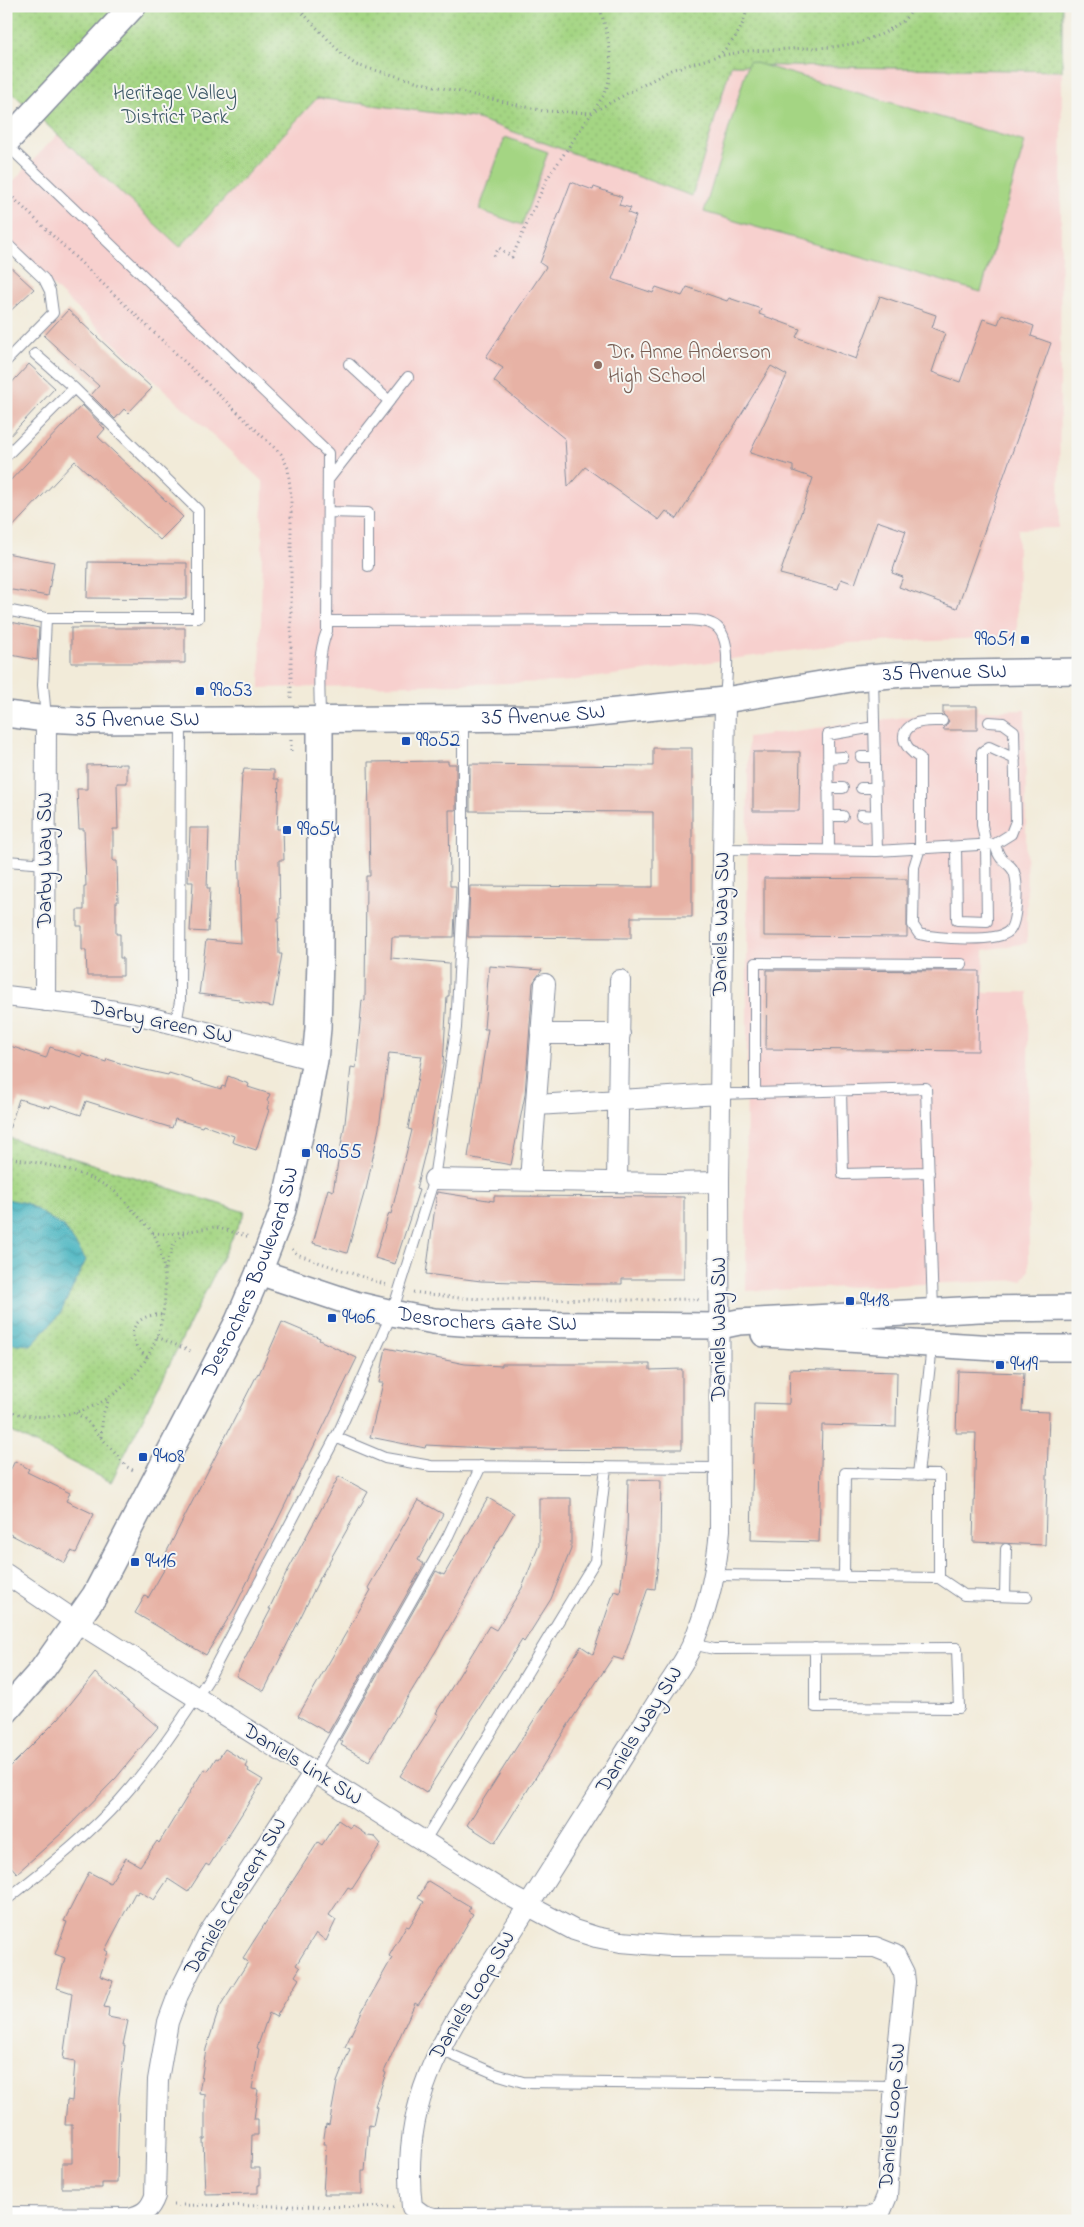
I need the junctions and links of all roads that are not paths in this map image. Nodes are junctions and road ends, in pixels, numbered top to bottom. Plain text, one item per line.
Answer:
1 (133, 6) edge
2 (6, 143) edge
3 (6, 243) edge
4 (35, 354) dead end
5 (6, 361) edge
6 (349, 364) dead end
7 (408, 377) dead end
8 (74, 388) junction
9 (389, 401) junction
10 (6, 456) edge
11 (328, 480) junction
12 (328, 512) junction
13 (368, 566) dead end
14 (6, 610) edge
15 (46, 618) junction
16 (327, 621) junction
17 (1078, 671) edge
18 (873, 677) junction
19 (725, 700) junction
20 (6, 714) edge
21 (463, 718) junction
22 (46, 719) junction
23 (320, 719) junction
24 (181, 721) junction
25 (942, 721) dead end
26 (988, 722) dead end
27 (874, 726) junction
28 (843, 757) dead end
29 (861, 757) dead end
30 (875, 757) junction
31 (828, 758) junction
32 (1015, 759) junction
33 (828, 788) junction
34 (843, 788) dead end
35 (862, 788) dead end
36 (875, 788) junction
37 (829, 816) junction
38 (843, 816) dead end
39 (861, 816) dead end
40 (876, 816) junction
41 (990, 844) junction
42 (956, 847) junction
43 (920, 848) junction
44 (723, 849) junction
45 (829, 850) junction
46 (877, 850) junction
47 (6, 861) edge
48 (47, 864) junction
49 (962, 964) dead end
50 (620, 980) dead end
51 (545, 984) dead end
52 (6, 996) edge
53 (45, 1001) junction
54 (176, 1024) junction
55 (542, 1034) junction
56 (620, 1034) junction
57 (315, 1060) junction
58 (841, 1091) junction
59 (755, 1093) junction
60 (720, 1094) junction
61 (618, 1101) junction
62 (536, 1105) junction
63 (929, 1172) junction
64 (434, 1179) junction
65 (530, 1180) junction
66 (617, 1181) junction
67 (719, 1182) junction
68 (259, 1272) junction
69 (1078, 1308) edge
70 (934, 1311) junction
71 (392, 1313) junction
72 (720, 1326) junction
73 (932, 1345) junction
74 (1078, 1348) edge
75 (336, 1438) junction
76 (481, 1466) junction
77 (606, 1467) junction
78 (720, 1468) junction
79 (918, 1475) junction
80 (1006, 1549) dead end
81 (6, 1574) edge
82 (715, 1575) junction
83 (844, 1577) junction
84 (939, 1578) junction
85 (1005, 1596) junction
86 (1027, 1597) dead end
87 (78, 1622) junction
88 (692, 1644) junction
89 (816, 1648) junction
90 (196, 1698) junction
91 (6, 1711) edge
92 (314, 1772) junction
93 (424, 1842) junction
94 (6, 1900) edge
95 (528, 1906) junction
96 (438, 2049) junction
97 (895, 2086) junction
98 (6, 2217) edge

1 - 2 street
2 - 11 lane
3 - 5 lane
4 - 8 lane
6 - 9 lane
7 - 9 lane
8 - 10 lane
8 - 15 lane
9 - 11 lane
11 - 12 lane
12 - 13 lane
12 - 16 lane
14 - 15 lane
15 - 22 lane
16 - 19 lane
16 - 23 lane
17 - 18 street, 35 Avenue SW
18 - 19 street, 35 Avenue SW
18 - 27 lane
19 - 21 street, 35 Avenue SW
19 - 44 street, Daniels Way SW
20 - 22 street, 35 Avenue SW
21 - 23 street, 35 Avenue SW
21 - 64 lane
22 - 24 street, 35 Avenue SW
22 - 48 street, Darby Way SW
23 - 24 street, 35 Avenue SW
23 - 57 street, Desrochers Boulevard SW
24 - 54 lane
25 - 43 lane
26 - 32 lane
27 - 30 lane
27 - 31 lane
28 - 31 lane
29 - 30 lane
30 - 36 lane
31 - 33 lane
32 - 41 lane
32 - 41 lane
33 - 34 lane
33 - 37 lane
35 - 36 lane
36 - 40 lane
37 - 38 lane
37 - 45 lane
39 - 40 lane
40 - 46 lane
41 - 42 lane
41 - 42 lane
41 - 43 lane
42 - 43 lane
43 - 46 lane
44 - 45 lane
44 - 60 street, Daniels Way SW
45 - 46 lane
47 - 48 lane
48 - 53 street, Darby Way SW
49 - 59 lane
50 - 56 street
51 - 55 street
52 - 53 street, Darby Green SW
53 - 54 street, Darby Green SW
54 - 57 street, Darby Green SW
55 - 56 street
55 - 62 street
56 - 61 street
57 - 68 street, Desrochers Boulevard SW
58 - 59 lane
58 - 63 lane
58 - 63 lane
59 - 60 lane
60 - 61 street
60 - 67 street, Daniels Way SW
61 - 62 street
61 - 66 street
62 - 65 street
63 - 70 lane
64 - 65 street
64 - 71 lane
65 - 66 street
66 - 67 street
67 - 72 street, Daniels Way SW
68 - 71 street, Desrochers Gate SW
68 - 87 street, Desrochers Boulevard SW
69 - 70 street, Desrochers Gate SW
70 - 72 street, Desrochers Gate SW
71 - 72 street, Desrochers Gate SW
71 - 75 lane
72 - 73 street, Desrochers Gate SW
72 - 78 street, Daniels Way SW
73 - 74 street, Desrochers Gate SW
73 - 79 lane
75 - 76 lane
75 - 90 lane
76 - 77 lane
76 - 92 lane
77 - 78 lane
77 - 93 lane
78 - 82 street, Daniels Way SW
79 - 83 lane
79 - 84 lane
80 - 85 lane
81 - 87 street, Daniels Link SW
82 - 83 lane
82 - 88 street, Daniels Way SW
83 - 84 lane
84 - 85 lane
85 - 86 lane
87 - 90 street, Daniels Link SW
87 - 91 street, Desrochers Boulevard SW
88 - 89 lane
88 - 95 street, Daniels Way SW
89 - 89 lane
90 - 92 street, Daniels Link SW
90 - 94 lane
92 - 93 street, Daniels Link SW
92 - 98 street, Daniels Crescent SW
93 - 95 street, Daniels Link SW
95 - 96 street, Daniels Loop SW
95 - 97 street, Daniels Loop SW
96 - 97 lane
96 - 97 street, Daniels Loop SW

